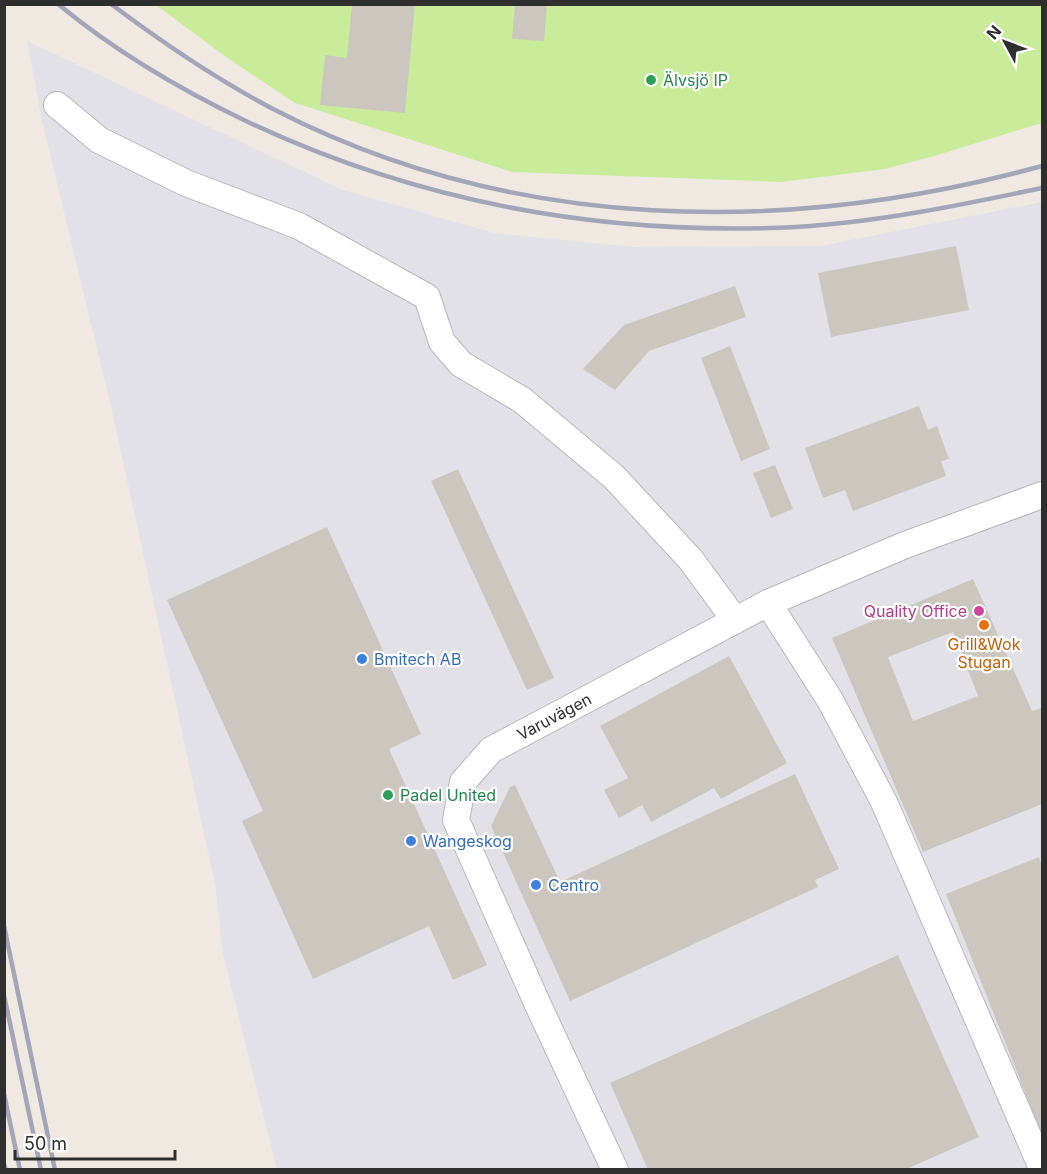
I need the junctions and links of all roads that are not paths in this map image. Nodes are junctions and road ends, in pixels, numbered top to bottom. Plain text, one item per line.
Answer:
1 (57, 105) dead end
2 (1042, 495) edge
3 (768, 603) junction
4 (735, 620) junction
5 (1042, 1168) edge
6 (615, 1170) edge

1 - 4 street
2 - 3 street, Varuvägen
3 - 4 street, Varuvägen
3 - 5 street
4 - 6 street, Varuvägen

